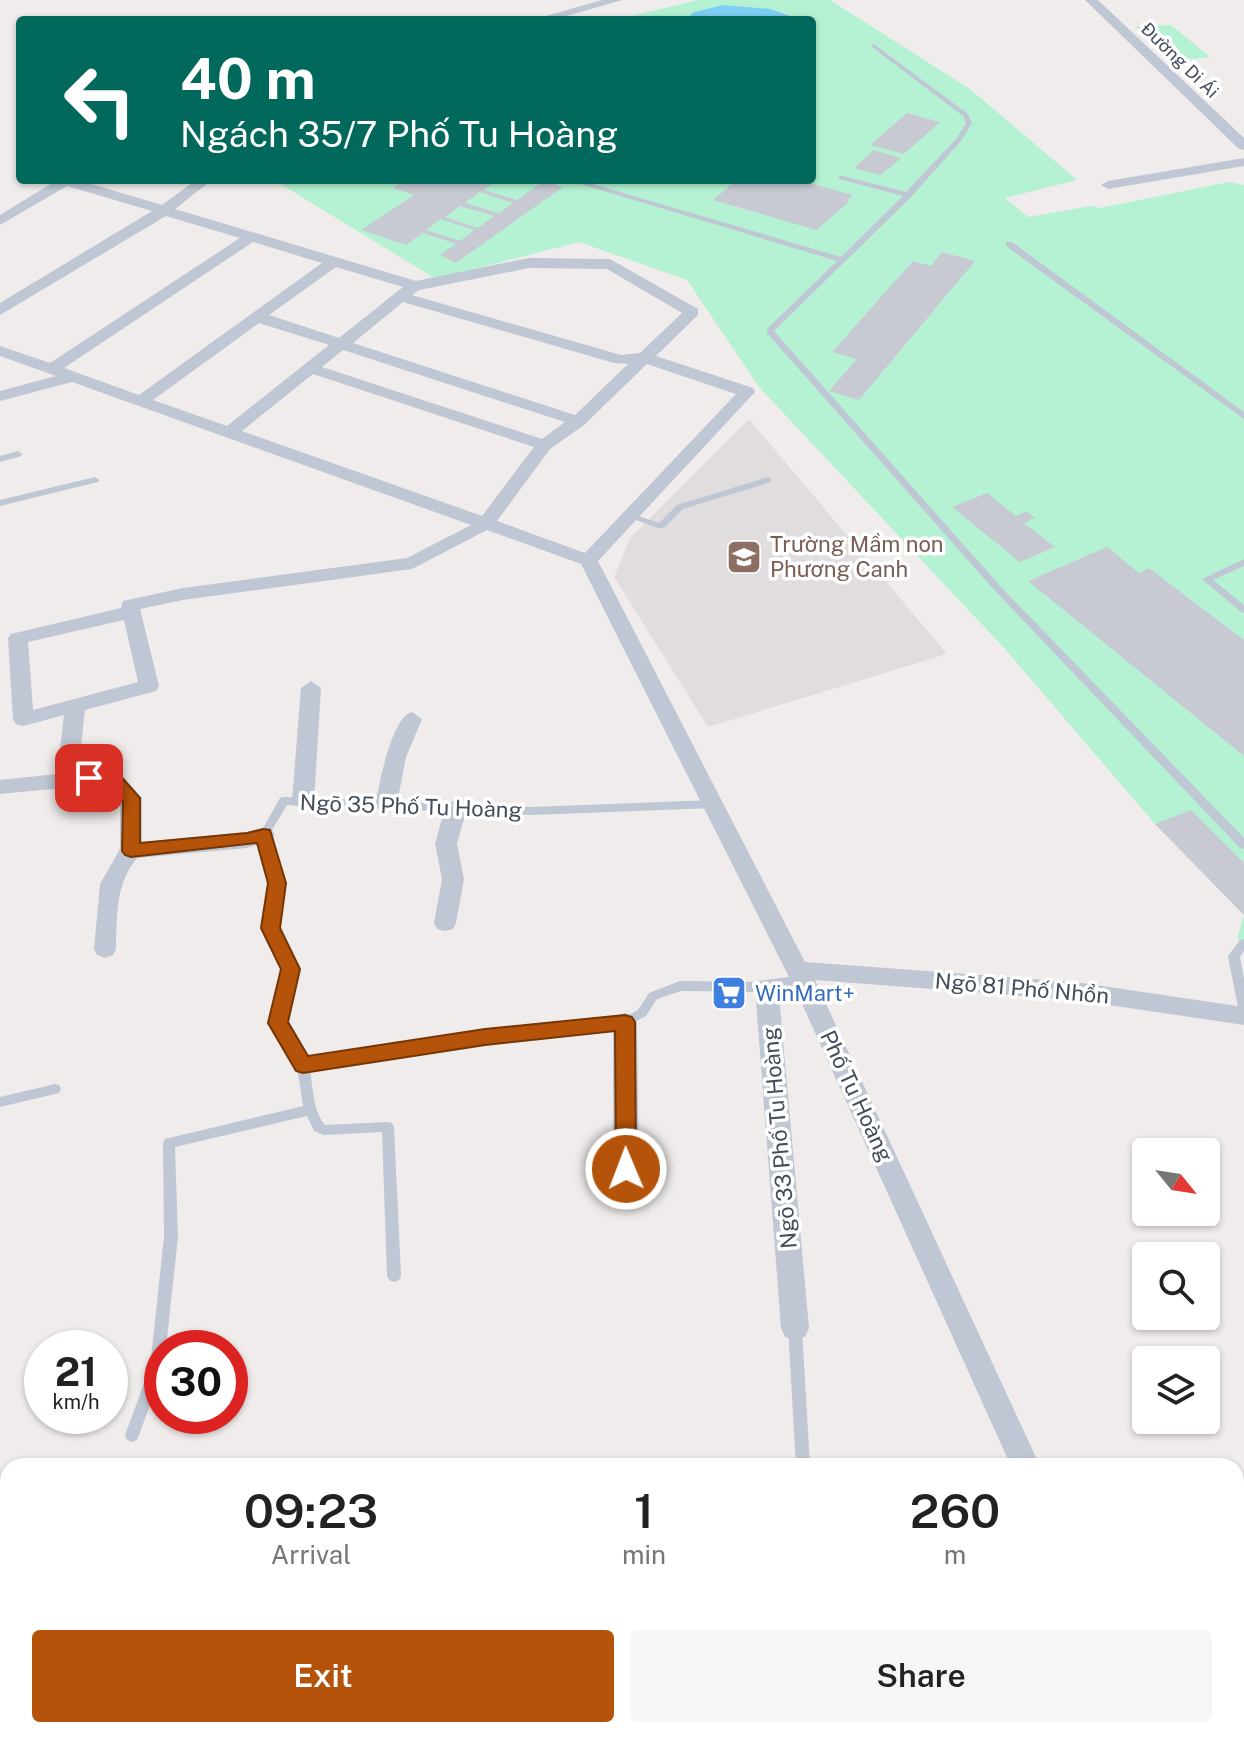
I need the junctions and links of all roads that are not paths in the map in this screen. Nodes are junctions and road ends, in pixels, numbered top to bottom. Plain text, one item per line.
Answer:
1 (616, 0) edge
2 (1091, 0) edge
3 (554, 16) edge
4 (874, 46) dead end
5 (1244, 146) edge
6 (1244, 162) edge
7 (842, 177) dead end
8 (60, 184) edge
9 (79, 184) edge
10 (200, 184) edge
11 (585, 184) edge
12 (1108, 185) dead end
13 (908, 195) junction
14 (163, 211) junction
15 (0, 221) edge
16 (251, 237) junction
17 (1009, 244) dead end
18 (842, 260) junction
19 (334, 261) junction
20 (409, 291) junction
21 (0, 310) edge
22 (255, 316) junction
23 (343, 344) junction
24 (0, 351) edge
25 (644, 357) junction
26 (52, 369) junction
27 (313, 369) junction
28 (72, 377) junction
29 (0, 396) edge
30 (141, 401) junction
31 (1244, 416) edge
32 (578, 421) junction
33 (229, 433) junction
34 (544, 445) junction
35 (18, 454) dead end
36 (0, 459) edge
37 (95, 480) dead end
38 (768, 480) dead end
39 (0, 503) edge
40 (630, 516) junction
41 (486, 524) junction
42 (588, 560) junction
43 (1244, 562) edge
44 (1244, 610) edge
45 (131, 612) junction
46 (311, 688) dead end
47 (75, 705) junction
48 (412, 719) dead end
49 (67, 780) junction
50 (0, 787) edge
51 (303, 801) junction
52 (386, 804) junction
53 (714, 804) junction
54 (456, 808) junction
55 (264, 835) junction
56 (1244, 845) edge
57 (131, 851) junction
58 (445, 923) dead end
59 (1244, 943) edge
60 (105, 949) dead end
61 (802, 978) junction
62 (767, 987) junction
63 (1244, 1008) edge
64 (1244, 1016) edge
65 (625, 1022) junction
66 (303, 1065) junction
67 (55, 1089) dead end
68 (0, 1102) edge
69 (310, 1110) junction
70 (626, 1169) dead end
71 (394, 1276) dead end
72 (795, 1328) joint
73 (132, 1435) dead end
74 (803, 1458) edge
75 (1022, 1458) edge

1 - 3 street
2 - 5 street, Đường Di Ái
4 - 13 lane
6 - 12 street
7 - 13 lane
8 - 15 street
9 - 14 street
10 - 14 street
11 - 18 lane
13 - 18 lane
14 - 16 street
14 - 21 street
16 - 19 street
16 - 26 street
17 - 31 lane
18 - 56 lane
19 - 20 street
19 - 22 street
20 - 23 street
20 - 25 street
20 - 25 street
22 - 23 street
22 - 30 street
23 - 27 street
23 - 32 street
24 - 26 street
25 - 32 street
25 - 40 street
26 - 28 street
27 - 33 street
27 - 34 street
28 - 29 street
28 - 30 street
30 - 33 street
32 - 34 street
33 - 41 street
34 - 41 street
35 - 36 lane
37 - 39 lane
38 - 40 lane
40 - 42 street
41 - 42 street
41 - 45 street
42 - 53 street, Phố Tu Hoàng
43 - 44 lane
45 - 47 street
45 - 47 street
46 - 51 street
47 - 49 street
48 - 52 street
49 - 50 street
49 - 57 street
51 - 52 lane, Ngõ 35 Phố Tu Hoàng
51 - 55 lane, Ngõ 35 Phố Tu Hoàng
52 - 54 lane, Ngõ 35 Phố Tu Hoàng
53 - 54 lane, Ngõ 35 Phố Tu Hoàng
53 - 61 street, Phố Tu Hoàng
54 - 58 street
55 - 57 street
55 - 66 lane
57 - 60 street
59 - 63 lane
61 - 62 street
61 - 64 street, Ngõ 81 Phố Nhổn
61 - 75 street, Phố Tu Hoàng
62 - 65 lane
62 - 72 street, Ngõ 33 Phố Tu Hoàng
65 - 66 lane
65 - 70 street
66 - 69 lane
67 - 68 lane
69 - 71 lane
69 - 73 lane
72 - 74 lane

